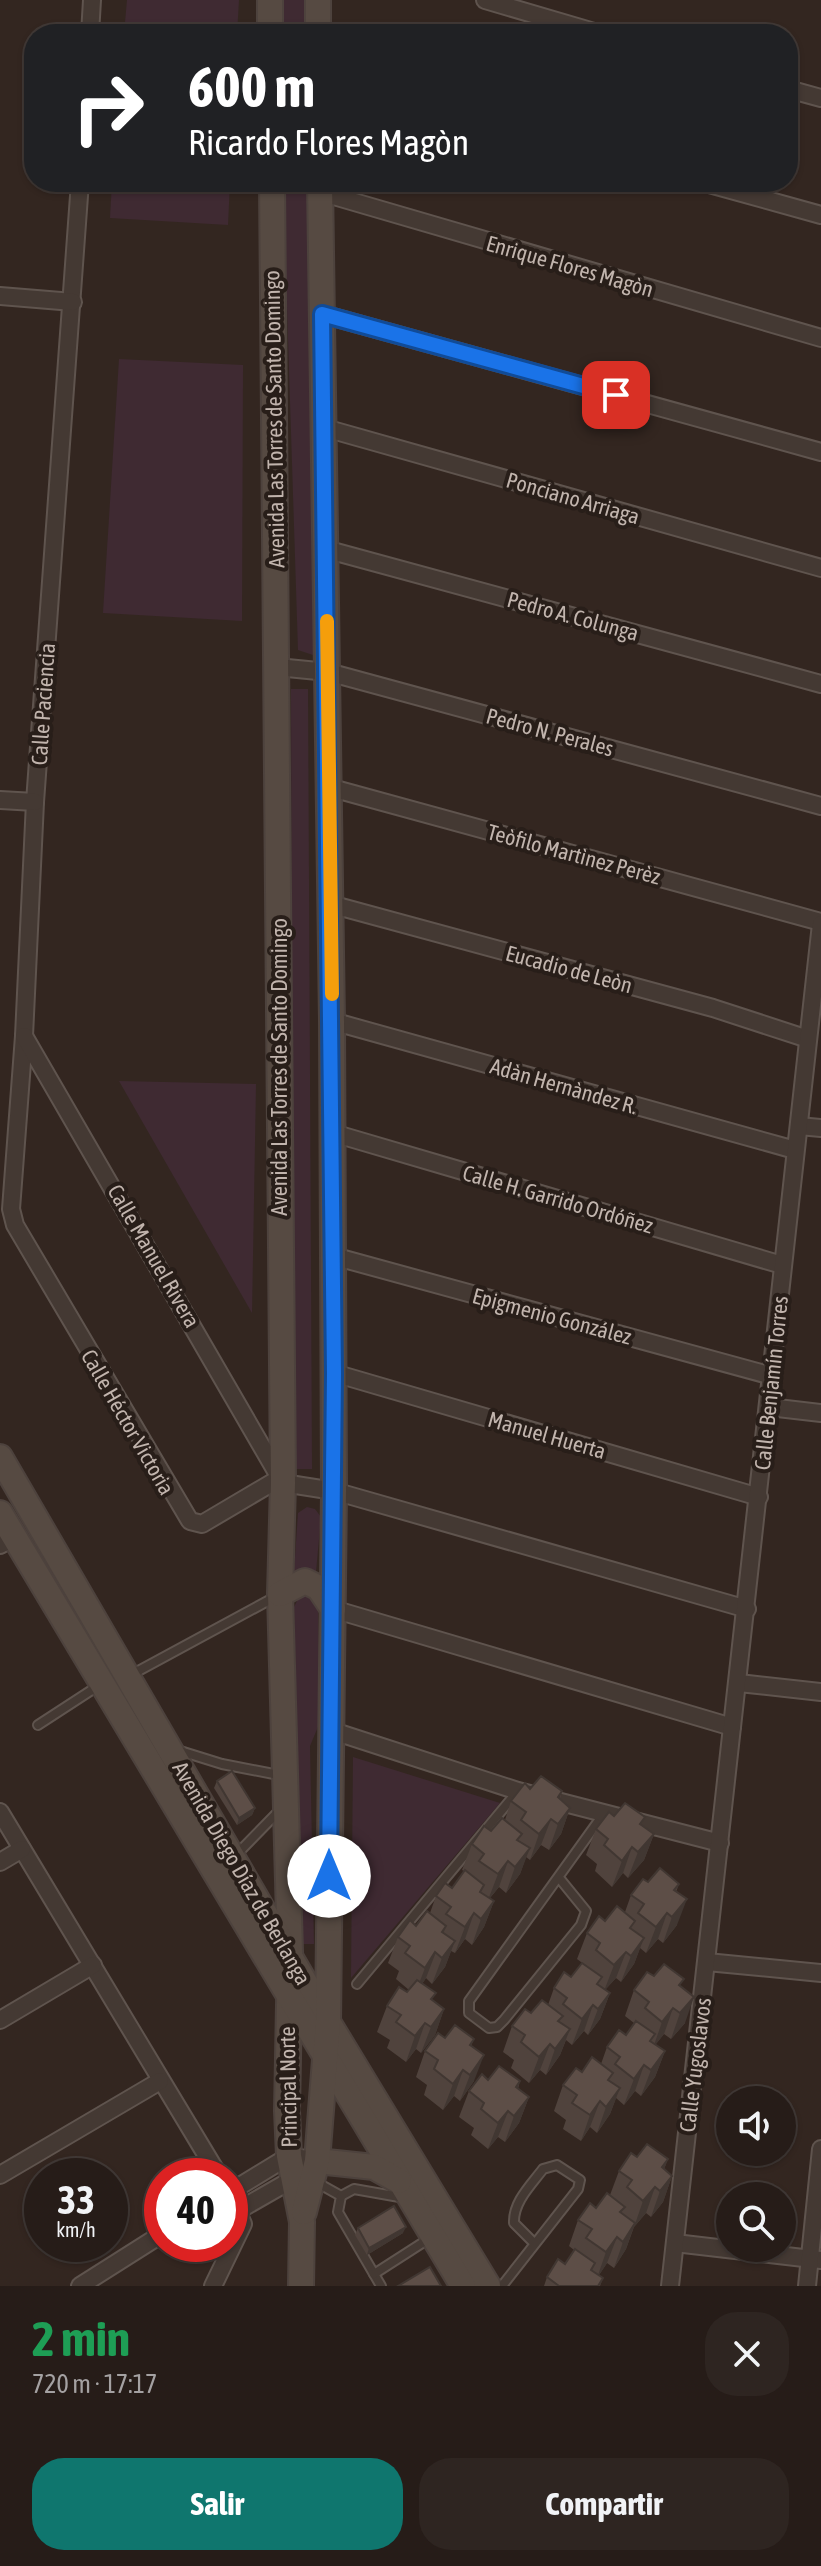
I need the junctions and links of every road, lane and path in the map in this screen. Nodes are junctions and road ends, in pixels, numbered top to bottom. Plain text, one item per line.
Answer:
1 (92, 0) edge
2 (270, 0) edge
3 (318, 0) edge
4 (485, 0) edge
5 (91, 24) edge
6 (270, 24) edge
7 (318, 24) edge
8 (567, 24) edge
9 (798, 92) edge
10 (821, 98) edge
11 (79, 192) edge
12 (272, 192) edge
13 (320, 192) edge
14 (337, 192) edge
15 (738, 192) edge
16 (821, 215) edge
17 (0, 296) edge
18 (73, 302) junction
19 (322, 314) junction
20 (821, 338) edge
21 (325, 428) junction
22 (821, 452) edge
23 (325, 549) junction
24 (821, 568) edge
25 (277, 667) junction
26 (328, 672) junction
27 (821, 684) edge
28 (328, 787) junction
29 (0, 800) edge
30 (35, 802) junction
31 (821, 806) edge
32 (330, 904) junction
33 (821, 923) edge
34 (332, 1021) junction
35 (24, 1036) junction
36 (808, 1039) junction
37 (799, 1126) junction
38 (821, 1128) edge
39 (333, 1133) junction
40 (795, 1150) junction
41 (15, 1225) joint
42 (333, 1256) junction
43 (782, 1265) junction
44 (334, 1373) junction
45 (772, 1376) junction
46 (769, 1407) junction
47 (821, 1413) edge
48 (0, 1457) edge
49 (282, 1481) junction
50 (334, 1491) junction
51 (759, 1497) junction
52 (0, 1513) edge
53 (7, 1541) edge
54 (280, 1594) junction
55 (333, 1609) junction
56 (747, 1609) junction
57 (128, 1676) junction
58 (102, 1683) junction
59 (739, 1683) junction
60 (821, 1692) edge
61 (38, 1725) dead end
62 (732, 1727) junction
63 (330, 1730) junction
64 (169, 1747) junction
65 (287, 1776) junction
66 (518, 1791) junction
67 (287, 1804) junction
68 (0, 1812) edge
69 (605, 1812) junction
70 (720, 1843) junction
71 (22, 1849) junction
72 (233, 1858) junction
73 (0, 1862) edge
74 (560, 1879) junction
75 (290, 1952) junction
76 (707, 1962) junction
77 (93, 1965) junction
78 (821, 1973) edge
79 (357, 1984) dead end
80 (288, 1992) junction
81 (0, 2020) edge
82 (328, 2022) junction
83 (327, 2055) junction
84 (160, 2081) junction
85 (821, 2149) edge
86 (208, 2158) edge
87 (303, 2169) junction
88 (0, 2175) edge
89 (248, 2187) edge
90 (404, 2190) junction
91 (341, 2196) junction
92 (248, 2204) edge
93 (433, 2237) junction
94 (675, 2243) junction
95 (535, 2244) junction
96 (144, 2245) edge
97 (815, 2259) edge
98 (225, 2262) edge
99 (374, 2274) junction
100 (80, 2286) edge
101 (213, 2286) edge
102 (301, 2286) edge
103 (381, 2286) edge
104 (463, 2286) edge
105 (488, 2286) edge
106 (502, 2286) edge
107 (670, 2286) edge
108 (807, 2286) edge

1 - 5 street
2 - 6 street
3 - 7 street
4 - 8 street
9 - 10 street
11 - 18 street, Calle Paciencia
12 - 25 street, Avenida Las Torres de Santo Domingo
13 - 19 street
14 - 20 street, Enrique Flores Magòn
15 - 16 street
17 - 18 street
18 - 30 street, Calle Paciencia
19 - 21 street
19 - 22 street
21 - 23 street
21 - 24 street, Ponciano Arriaga
23 - 26 street
23 - 27 street, Pedro A. Colunga
25 - 26 street, Pedro N. Perales
25 - 49 street, Avenida Las Torres de Santo Domingo
26 - 28 street
26 - 31 street, Pedro N. Perales
28 - 32 street
28 - 33 street, Teòfilo Martìnez Perèz
29 - 30 street
30 - 35 street, Calle Paciencia
32 - 34 street
32 - 36 street, Eucadio de Leòn
33 - 36 street, Calle Benjamín Torres
34 - 39 street
34 - 40 street, Adàn Hernàndez R.
35 - 41 street, Calle Paciencia
35 - 49 street, Calle Manuel Rivera
36 - 37 street, Calle Benjamín Torres
37 - 38 street
37 - 40 street, Calle Benjamín Torres
39 - 42 street
39 - 43 street, Calle H. Garrido Ordóñez
40 - 43 street, Calle Benjamín Torres
41 - 49 street, Calle Héctor Victoria
42 - 44 street
42 - 45 street, Epigmenio González
43 - 45 street, Calle Benjamín Torres
44 - 50 street
44 - 51 street, Manuel Huerta
45 - 46 street, Calle Benjamín Torres
46 - 47 street
46 - 51 street, Calle Benjamín Torres
48 - 57 street, Avenida Diego Díaz de Berlanga
49 - 50 street
49 - 54 street, Avenida Las Torres de Santo Domingo
50 - 55 street
50 - 56 street
51 - 56 street, Calle Benjamín Torres
52 - 53 street, Avenida Diego Díaz de Berlanga
53 - 58 street, Avenida Diego Díaz de Berlanga
54 - 55 street
54 - 57 lane
54 - 65 street, Avenida Las Torres de Santo Domingo
55 - 62 street
55 - 63 street
56 - 59 street, Calle Benjamín Torres
57 - 64 street, Avenida Diego Díaz de Berlanga
58 - 61 lane
58 - 80 street, Avenida Diego Díaz de Berlanga
59 - 60 street
59 - 62 street, Calle Benjamín Torres
62 - 70 street, Calle Benjamín Torres
63 - 66 street
63 - 82 street
64 - 65 lane
64 - 72 street, Avenida Diego Díaz de Berlanga
65 - 67 street, Avenida Las Torres de Santo Domingo
66 - 69 street
66 - 79 lane
67 - 72 lane
67 - 75 street, Avenida Las Torres de Santo Domingo
68 - 71 street
69 - 70 street
69 - 74 lane
70 - 76 street, Calle Yugoslavos
71 - 73 street
71 - 77 street
72 - 75 street, Avenida Diego Díaz de Berlanga
74 - 74 lane
75 - 80 street, Principal Norte
75 - 82 street, Avenida Diego Díaz de Berlanga
76 - 78 street
76 - 94 street, Calle Yugoslavos
77 - 81 street
77 - 84 street
80 - 83 street, Avenida Diego Díaz de Berlanga
80 - 87 street, Principal Norte
82 - 83 street, Principal Norte
82 - 105 street, Avenida Diego Díaz de Berlanga
83 - 87 street, Principal Norte
83 - 90 street, Avenida Diego Díaz de Berlanga
84 - 86 street
84 - 88 street
85 - 97 street
87 - 89 street
87 - 90 street
87 - 91 lane
87 - 92 street
87 - 102 street, Principal Norte
90 - 91 lane
90 - 93 street, Avenida Diego Díaz de Berlanga
91 - 99 lane
93 - 99 lane
93 - 104 street, Avenida Diego Díaz de Berlanga
94 - 97 street
94 - 107 street, Calle Yugoslavos
95 - 95 lane
95 - 106 lane
96 - 100 street
97 - 108 street
98 - 101 street
99 - 103 lane

